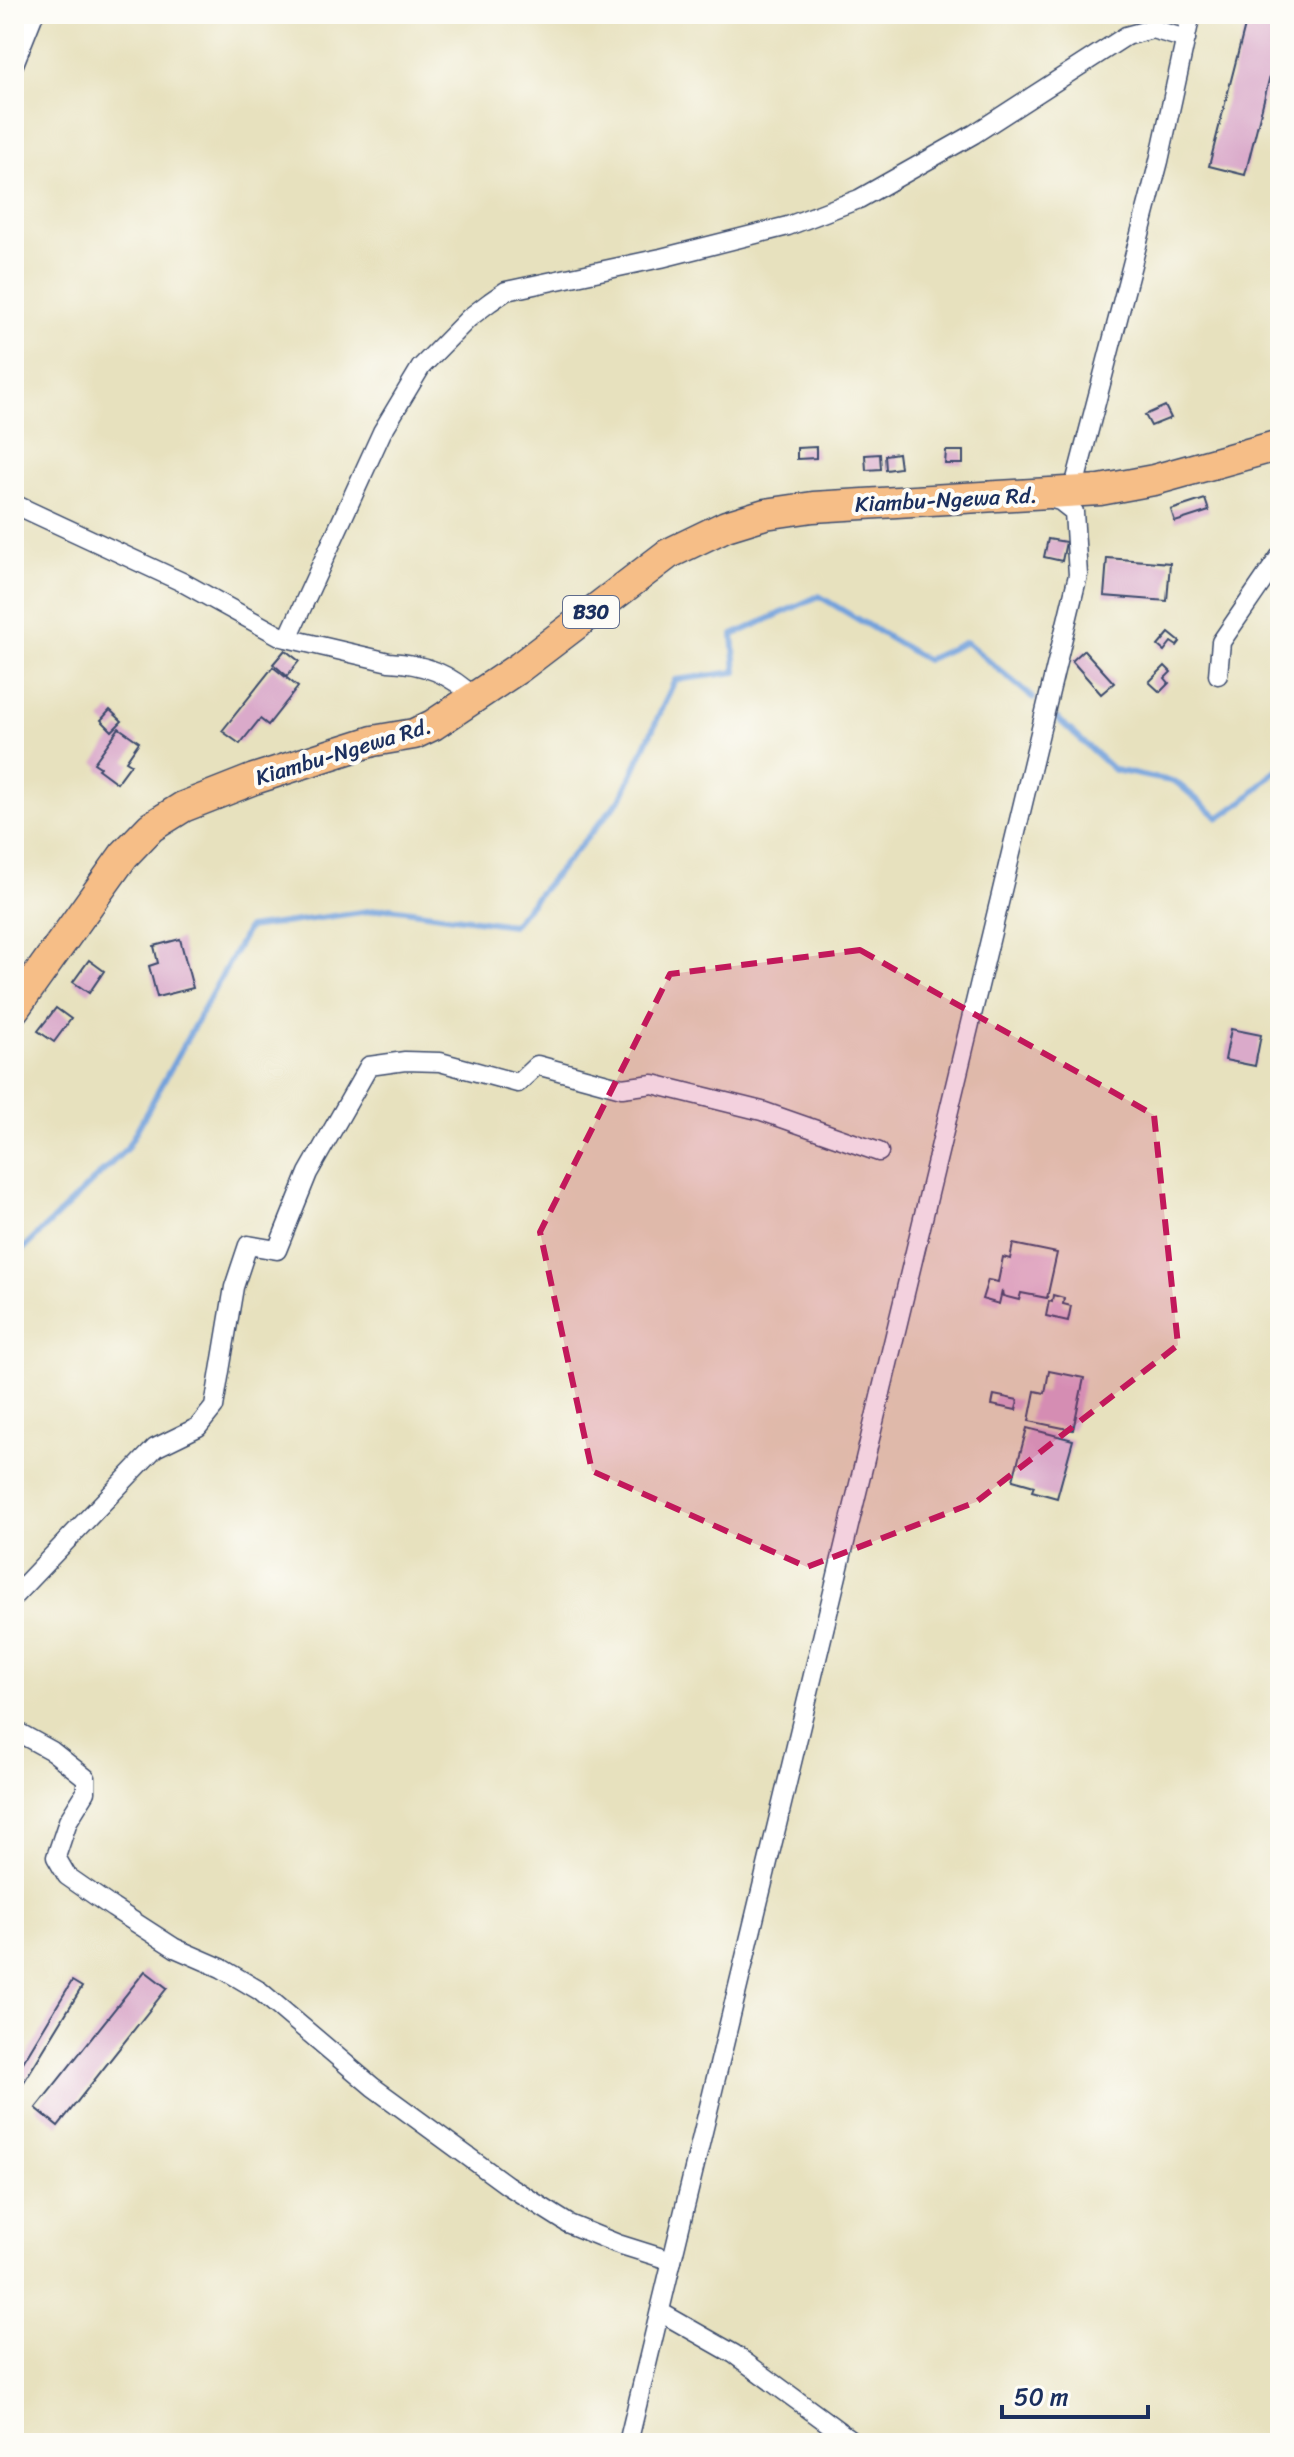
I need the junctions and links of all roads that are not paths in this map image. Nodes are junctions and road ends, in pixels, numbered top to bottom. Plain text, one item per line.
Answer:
1 (34, 14) edge
2 (1191, 14) edge
3 (1186, 39) junction
4 (14, 64) edge
5 (1280, 445) edge
6 (1073, 491) junction
7 (1035, 494) junction
8 (14, 504) edge
9 (1280, 556) edge
10 (288, 638) junction
11 (1218, 675) dead end
12 (475, 698) junction
13 (14, 1009) edge
14 (879, 1152) dead end
15 (14, 1596) edge
16 (14, 1730) edge
17 (672, 2261) junction
18 (660, 2312) junction
19 (628, 2443) edge
20 (855, 2443) edge

1 - 4 street
2 - 3 street
3 - 6 street
3 - 10 street
5 - 6 highway, Kiambu-Ngewa Rd. / B30
6 - 7 highway, Kiambu-Ngewa Rd. / B30
7 - 12 highway, Kiambu-Ngewa Rd. / B30
7 - 17 street
8 - 10 street
9 - 11 street
10 - 12 street
12 - 13 highway, Kiambu-Ngewa Rd. / B30
14 - 15 street
16 - 17 street
17 - 18 street
18 - 19 street
18 - 20 street

